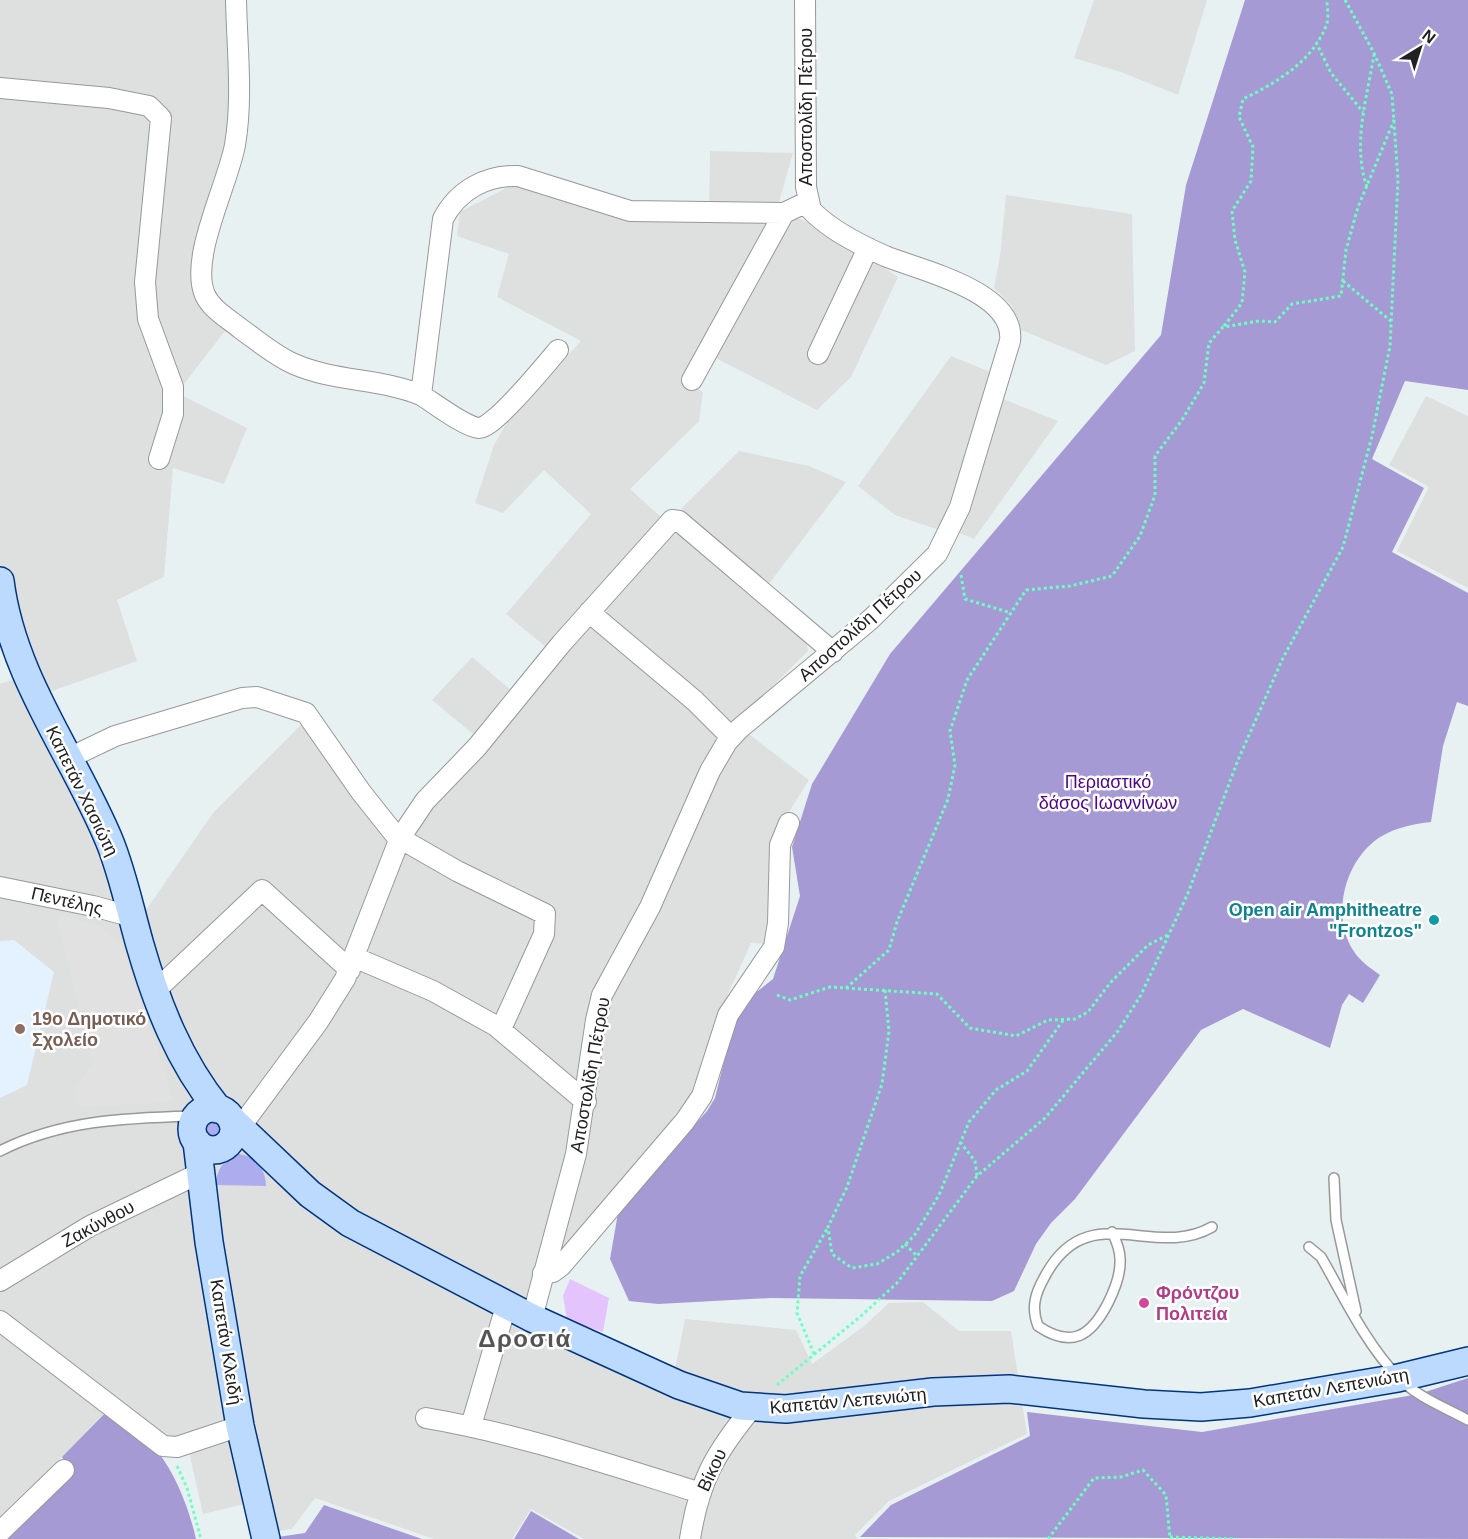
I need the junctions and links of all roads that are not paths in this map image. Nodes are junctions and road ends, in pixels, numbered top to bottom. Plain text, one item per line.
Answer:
1 (236, 0) edge
2 (805, 0) edge
3 (0, 88) edge
4 (807, 202) junction
5 (784, 213) junction
6 (868, 248) junction
7 (558, 350) dead end
8 (818, 354) dead end
9 (692, 380) dead end
10 (421, 395) junction
11 (159, 459) dead end
12 (0, 581) edge
13 (589, 612) junction
14 (833, 652) junction
15 (731, 737) junction
16 (67, 759) junction
17 (789, 822) dead end
18 (400, 838) junction
19 (0, 886) edge
20 (133, 917) junction
21 (352, 964) junction
22 (154, 992) junction
23 (501, 1029) junction
24 (586, 1102) junction
25 (219, 1129) junction
26 (0, 1150) edge
27 (200, 1173) junction
28 (1334, 1178) dead end
29 (1212, 1227) dead end
30 (1112, 1232) junction
31 (1309, 1247) dead end
32 (543, 1273) junction
33 (0, 1281) edge
34 (506, 1306) junction
35 (532, 1318) junction
36 (0, 1321) edge
37 (1359, 1322) junction
38 (1468, 1361) edge
39 (1398, 1378) junction
40 (752, 1408) junction
41 (426, 1418) dead end
42 (1468, 1420) edge
43 (240, 1426) junction
44 (471, 1426) junction
45 (64, 1470) dead end
46 (701, 1493) junction
47 (0, 1532) edge
48 (266, 1539) edge
49 (690, 1539) edge

1 - 10 street
2 - 4 street, Αποστολίδη Πέτρου
3 - 11 street
4 - 5 street
4 - 6 street, Αποστολίδη Πέτρου
5 - 9 street
5 - 10 street
6 - 8 street
6 - 14 street, Αποστολίδη Πέτρου
7 - 10 street
12 - 16 street, Καπετάν Χασιώτη
13 - 14 street
13 - 15 street
13 - 18 street
14 - 15 street, Αποστολίδη Πέτρου
15 - 24 street, Αποστολίδη Πέτρου
16 - 18 street
16 - 20 street, Καπετάν Χασιώτη
17 - 32 street
18 - 21 street
18 - 23 street
19 - 20 street, Πεντέλης
20 - 22 street, Καπετάν Χασιώτη
21 - 22 street
21 - 23 street
21 - 25 street
22 - 25 street, Καπετάν Χασιώτη
23 - 24 street
24 - 32 street, Αποστολίδη Πέτρου
25 - 26 lane
25 - 27 street, Καπετάν Κλειδή
25 - 34 street, Καπετάν Λεπενιώτη
27 - 33 street, Ζακύνθου
27 - 43 street, Καπετάν Κλειδή
28 - 37 lane
29 - 30 lane
30 - 30 lane
31 - 37 lane
32 - 35 street, Αποστολίδη Πέτρου
34 - 35 street, Καπετάν Λεπενιώτη
34 - 44 street
35 - 40 street, Καπετάν Λεπενιώτη
36 - 43 street
37 - 39 lane
38 - 39 street, Καπετάν Λεπενιώτη
39 - 40 street, Καπετάν Λεπενιώτη
39 - 42 lane
40 - 46 street, Βίκου
41 - 44 street
43 - 48 street, Καπετάν Κλειδή
44 - 46 street
45 - 47 street
46 - 49 street, Βίκου

